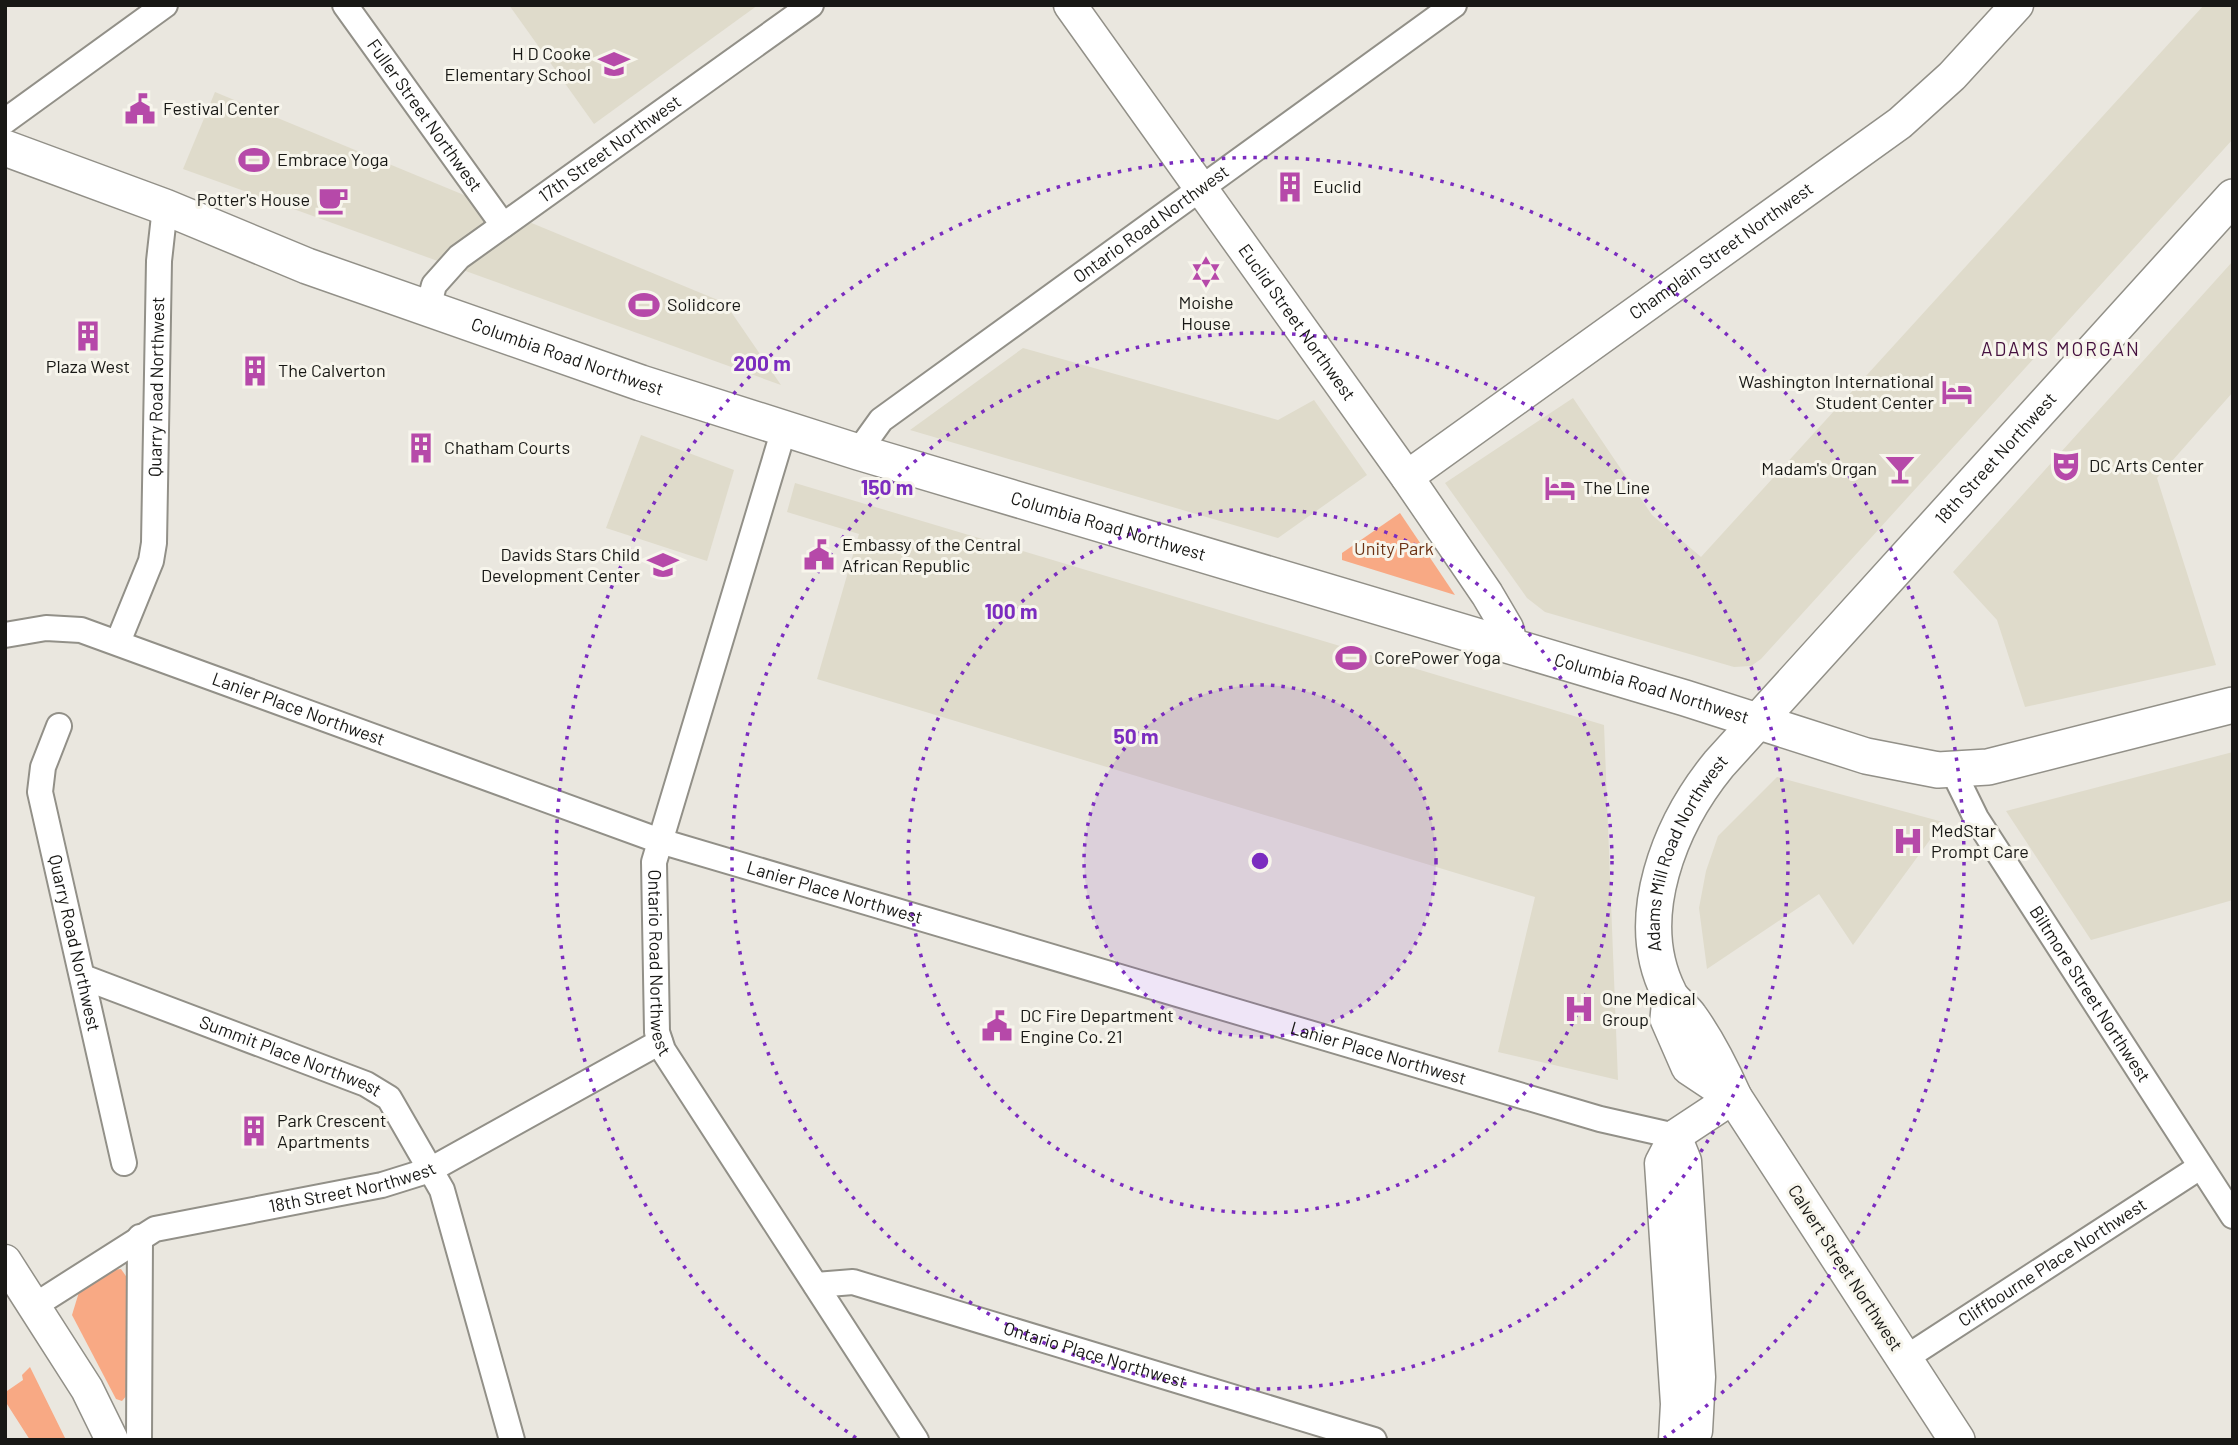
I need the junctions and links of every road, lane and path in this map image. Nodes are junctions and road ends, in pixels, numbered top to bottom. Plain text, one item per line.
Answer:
1 (165, 5) edge
2 (345, 5) edge
3 (811, 5) edge
4 (1070, 5) edge
5 (1454, 5) edge
6 (2017, 5) edge
7 (5, 121) edge
8 (5, 148) edge
9 (1201, 188) junction
10 (2233, 197) edge
11 (164, 207) junction
12 (503, 226) junction
13 (428, 308) junction
14 (784, 429) junction
15 (858, 452) junction
16 (1408, 477) junction
17 (6, 632) edge
18 (118, 642) junction
19 (1513, 647) junction
20 (2233, 705) edge
21 (1758, 721) junction
22 (59, 726) dead end
23 (1953, 771) junction
24 (660, 841) junction
25 (83, 977) junction
26 (660, 1042) junction
27 (1734, 1097) junction
28 (1675, 1136) junction
29 (124, 1163) dead end
30 (2200, 1167) junction
31 (430, 1170) junction
32 (2233, 1216) edge
33 (140, 1237) junction
34 (5, 1261) edge
35 (816, 1285) junction
36 (34, 1306) junction
37 (1904, 1359) junction
38 (112, 1440) edge
39 (139, 1440) edge
40 (512, 1440) edge
41 (916, 1440) edge
42 (1374, 1440) edge
43 (1675, 1440) edge
44 (1695, 1440) edge
45 (1956, 1440) edge

1 - 7 street
2 - 12 street, Fuller Street Northwest
3 - 12 street, 17th Street Northwest
4 - 9 street, Euclid Street Northwest
5 - 9 street, Ontario Road Northwest
6 - 16 street, Champlain Street Northwest
8 - 11 main road, Columbia Road Northwest
9 - 15 street, Ontario Road Northwest
9 - 16 street, Euclid Street Northwest
10 - 21 main road, 18th Street Northwest
11 - 13 main road, Columbia Road Northwest
11 - 18 street, Quarry Road Northwest
12 - 13 street, 17th Street Northwest
13 - 14 main road, Columbia Road Northwest
14 - 15 main road, Columbia Road Northwest
14 - 24 street, Ontario Road Northwest
15 - 19 main road, Columbia Road Northwest
16 - 19 street, Euclid Street Northwest
17 - 18 street, Lanier Place Northwest
18 - 24 street, Lanier Place Northwest
19 - 21 main road, Columbia Road Northwest
20 - 23 main road, Columbia Road Northwest
21 - 23 main road, Columbia Road Northwest
21 - 27 main road, Adams Mill Road Northwest
22 - 25 street, Quarry Road Northwest
23 - 30 street, Biltmore Street Northwest
24 - 26 street, Ontario Road Northwest
24 - 28 street, Lanier Place Northwest
25 - 29 street, Quarry Road Northwest
25 - 31 street, Summit Place Northwest
26 - 31 street, 18th Street Northwest
26 - 35 street, Ontario Road Northwest
27 - 28 street
27 - 37 main road, Calvert Street Northwest
28 - 43 street
28 - 44 street
30 - 32 street, Biltmore Street Northwest
30 - 37 street, Cliffbourne Place Northwest
31 - 33 street, 18th Street Northwest
31 - 40 street, Summit Place Northwest
33 - 36 street, 18th Street Northwest
33 - 39 street
34 - 36 street
35 - 41 street, Ontario Road Northwest
35 - 42 street, Ontario Place Northwest
36 - 38 street
37 - 45 main road, Calvert Street Northwest

